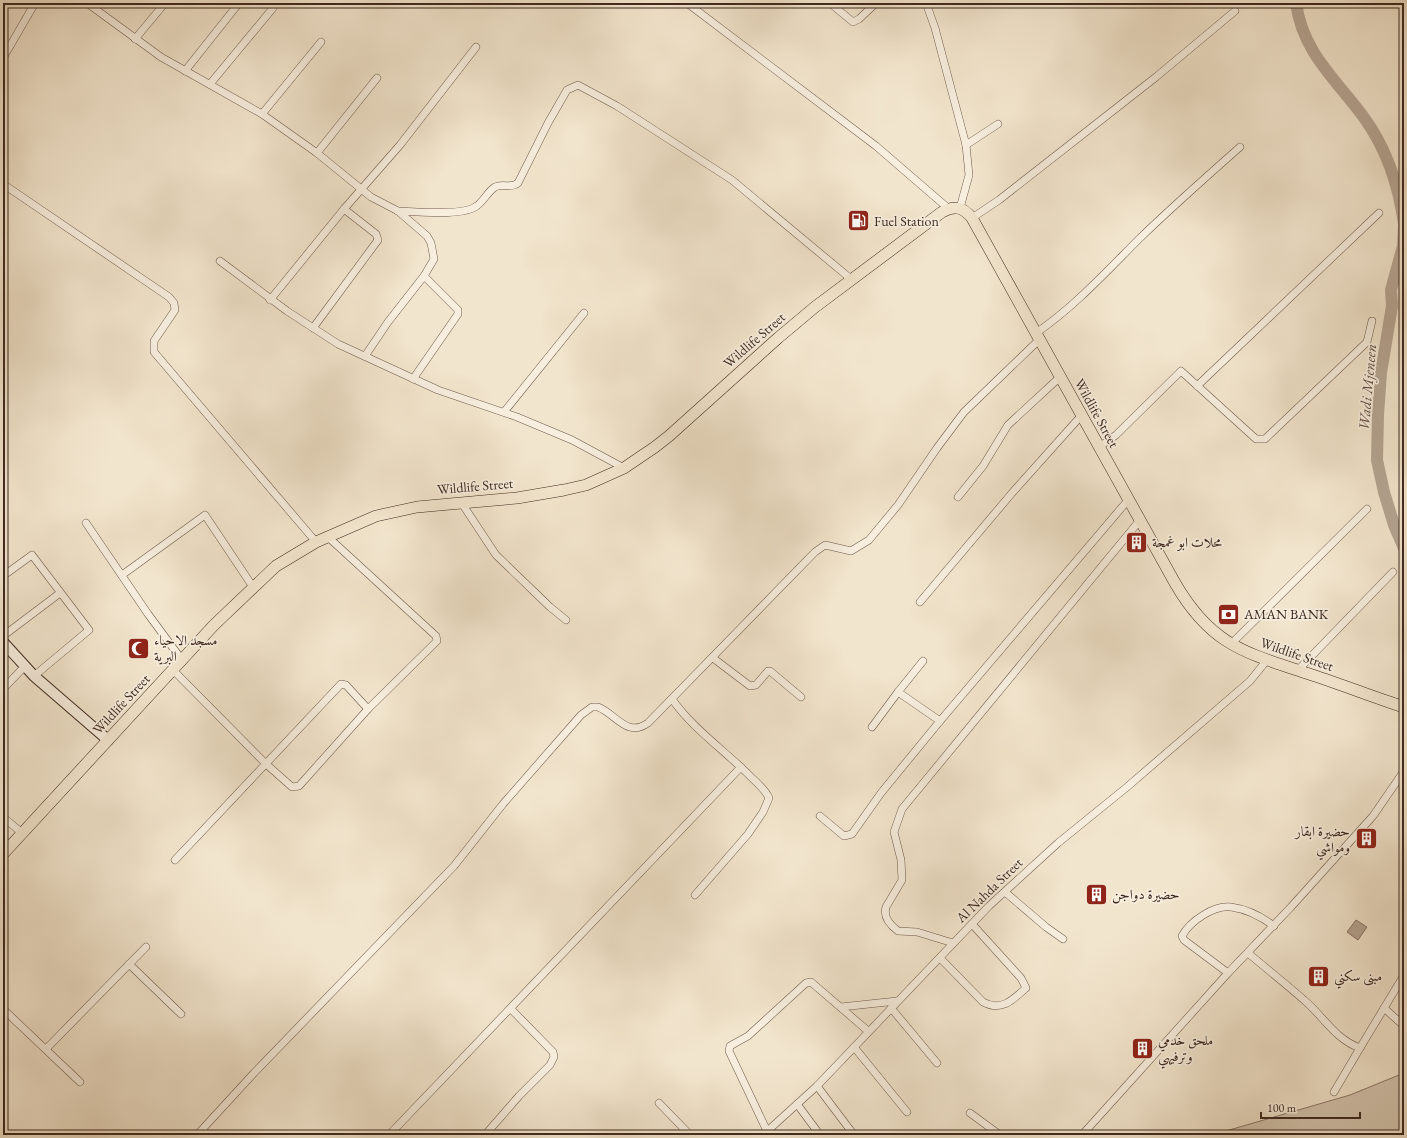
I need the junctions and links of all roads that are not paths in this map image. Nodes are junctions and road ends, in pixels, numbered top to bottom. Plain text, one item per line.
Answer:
1 (35, 3) edge
2 (86, 3) edge
3 (165, 3) edge
4 (239, 3) edge
5 (688, 3) edge
6 (830, 3) edge
7 (876, 3) edge
8 (926, 3) edge
9 (273, 8) dead end
10 (1235, 11) dead end
11 (135, 38) junction
12 (321, 42) dead end
13 (476, 47) dead end
14 (3, 58) edge
15 (185, 71) junction
16 (377, 78) dead end
17 (210, 84) junction
18 (262, 114) junction
19 (998, 124) dead end
20 (966, 145) junction
21 (1240, 146) dead end
22 (318, 153) junction
23 (3, 184) edge
24 (362, 190) junction
25 (949, 208) junction
26 (960, 208) junction
27 (344, 209) junction
28 (398, 211) junction
29 (1379, 213) dead end
30 (972, 218) junction
31 (220, 261) dead end
32 (424, 276) junction
33 (851, 279) junction
34 (270, 300) junction
35 (584, 312) dead end
36 (1372, 321) dead end
37 (313, 328) junction
38 (1037, 336) junction
39 (365, 356) junction
40 (1060, 377) junction
41 (413, 378) junction
42 (1196, 386) junction
43 (504, 412) junction
44 (1081, 416) junction
45 (1099, 447) junction
46 (624, 468) junction
47 (958, 497) dead end
48 (1129, 500) junction
49 (462, 502) junction
50 (1367, 509) dead end
51 (1140, 520) junction
52 (86, 523) dead end
53 (328, 537) junction
54 (316, 542) junction
55 (1393, 572) dead end
56 (122, 575) junction
57 (3, 576) edge
58 (253, 587) junction
59 (60, 593) junction
60 (920, 602) dead end
61 (566, 620) dead end
62 (3, 636) edge
63 (3, 642) edge
64 (1231, 644) junction
65 (713, 658) junction
66 (182, 660) junction
67 (1267, 660) junction
68 (923, 661) dead end
69 (25, 666) junction
70 (173, 670) junction
71 (1298, 670) junction
72 (34, 676) junction
73 (3, 689) edge
74 (898, 692) junction
75 (801, 697) dead end
76 (672, 699) junction
77 (1404, 707) edge
78 (368, 709) junction
79 (940, 721) junction
80 (872, 727) dead end
81 (108, 740) junction
82 (266, 764) junction
83 (741, 767) junction
84 (1404, 771) edge
85 (820, 816) dead end
86 (3, 817) edge
87 (22, 833) junction
88 (3, 854) edge
89 (175, 860) dead end
90 (1005, 892) junction
91 (695, 895) dead end
92 (972, 924) junction
93 (1274, 926) junction
94 (1063, 939) dead end
95 (953, 944) junction
96 (146, 947) dead end
97 (1248, 953) junction
98 (940, 958) junction
99 (129, 964) junction
100 (1228, 973) junction
101 (1404, 975) edge
102 (897, 1001) junction
103 (841, 1007) junction
104 (891, 1008) junction
105 (1384, 1008) junction
106 (3, 1009) edge
107 (511, 1009) junction
108 (181, 1014) dead end
109 (1404, 1026) edge
110 (868, 1031) junction
111 (854, 1047) junction
112 (1360, 1048) junction
113 (46, 1049) junction
114 (937, 1063) dead end
115 (80, 1082) dead end
116 (817, 1086) junction
117 (1334, 1092) dead end
118 (660, 1103) dead end
119 (797, 1104) junction
120 (907, 1112) dead end
121 (970, 1113) dead end
122 (765, 1133) edge
123 (197, 1135) edge
124 (389, 1135) edge
125 (485, 1135) edge
126 (690, 1135) edge
127 (820, 1135) edge
128 (854, 1135) edge
129 (1000, 1135) edge
130 (1082, 1135) edge

1 - 14 street
2 - 11 street
3 - 11 street
4 - 15 street
5 - 25 street
6 - 7 street
8 - 20 street
9 - 17 street
10 - 30 street
11 - 15 street
12 - 18 street
13 - 24 street
15 - 17 street
16 - 22 street
17 - 18 street
18 - 22 street
19 - 20 street
20 - 26 street
21 - 38 street
22 - 24 street
23 - 54 street
24 - 27 street
24 - 28 street
25 - 26 main road
25 - 33 main road, Wildlife Street
26 - 30 main road, Wildlife Street
27 - 34 street
27 - 37 street
28 - 32 street
28 - 33 street
29 - 42 street
30 - 38 main road, Wildlife Street
31 - 34 street
32 - 39 street
32 - 41 street
33 - 46 main road, Wildlife Street
34 - 37 street
35 - 43 street
36 - 42 street
37 - 39 street
38 - 40 main road, Wildlife Street
38 - 65 street
39 - 41 street
40 - 44 main road, Wildlife Street
40 - 47 street
41 - 43 street
42 - 45 street
43 - 46 street
44 - 45 main road, Wildlife Street
44 - 60 street
45 - 48 main road, Wildlife Street
46 - 49 main road, Wildlife Street
48 - 51 main road, Wildlife Street
48 - 79 street
49 - 53 main road, Wildlife Street
49 - 61 street
50 - 64 street
51 - 64 main road, Wildlife Street
51 - 95 street
52 - 56 street
53 - 54 main road, Wildlife Street
53 - 78 street
54 - 58 main road, Wildlife Street
55 - 71 street
56 - 58 street
56 - 66 street
57 - 59 street
58 - 66 main road, Wildlife Street
59 - 62 street
59 - 72 street
63 - 69 main road
64 - 67 main road, Wildlife Street
65 - 75 street
65 - 76 street
66 - 70 main road, Wildlife Street
67 - 71 main road, Wildlife Street
67 - 90 street, Al Nahda Street
68 - 74 street
69 - 72 main road
69 - 73 street
70 - 81 main road, Wildlife Street
70 - 82 street
71 - 77 main road, Wildlife Street
72 - 81 main road
74 - 79 street
74 - 80 street
76 - 83 street
76 - 123 street
78 - 82 street
78 - 82 street
79 - 85 street
81 - 87 main road, Wildlife Street
82 - 89 street
83 - 91 street
83 - 107 street
84 - 93 street
86 - 87 street
87 - 88 main road, Wildlife Street
90 - 92 street, Al Nahda Street
90 - 94 street
92 - 95 street, Al Nahda Street
92 - 98 street
93 - 97 street
93 - 100 street
95 - 98 street, Al Nahda Street
96 - 99 street
97 - 100 street
97 - 112 street
98 - 102 street, Al Nahda Street
99 - 108 street
99 - 113 street
100 - 130 street
101 - 105 street
102 - 103 street
102 - 104 street, Al Nahda Street
103 - 110 street
103 - 122 street
104 - 110 street, Al Nahda Street
104 - 114 street
105 - 109 street
105 - 112 street
106 - 113 street
107 - 124 street
107 - 125 street
110 - 111 street, Al Nahda Street
111 - 116 street, Al Nahda Street
111 - 120 street
112 - 117 street
113 - 115 street
116 - 119 street, Al Nahda Street
116 - 128 street
118 - 126 street
119 - 122 street, Al Nahda Street
119 - 127 street
121 - 129 street

